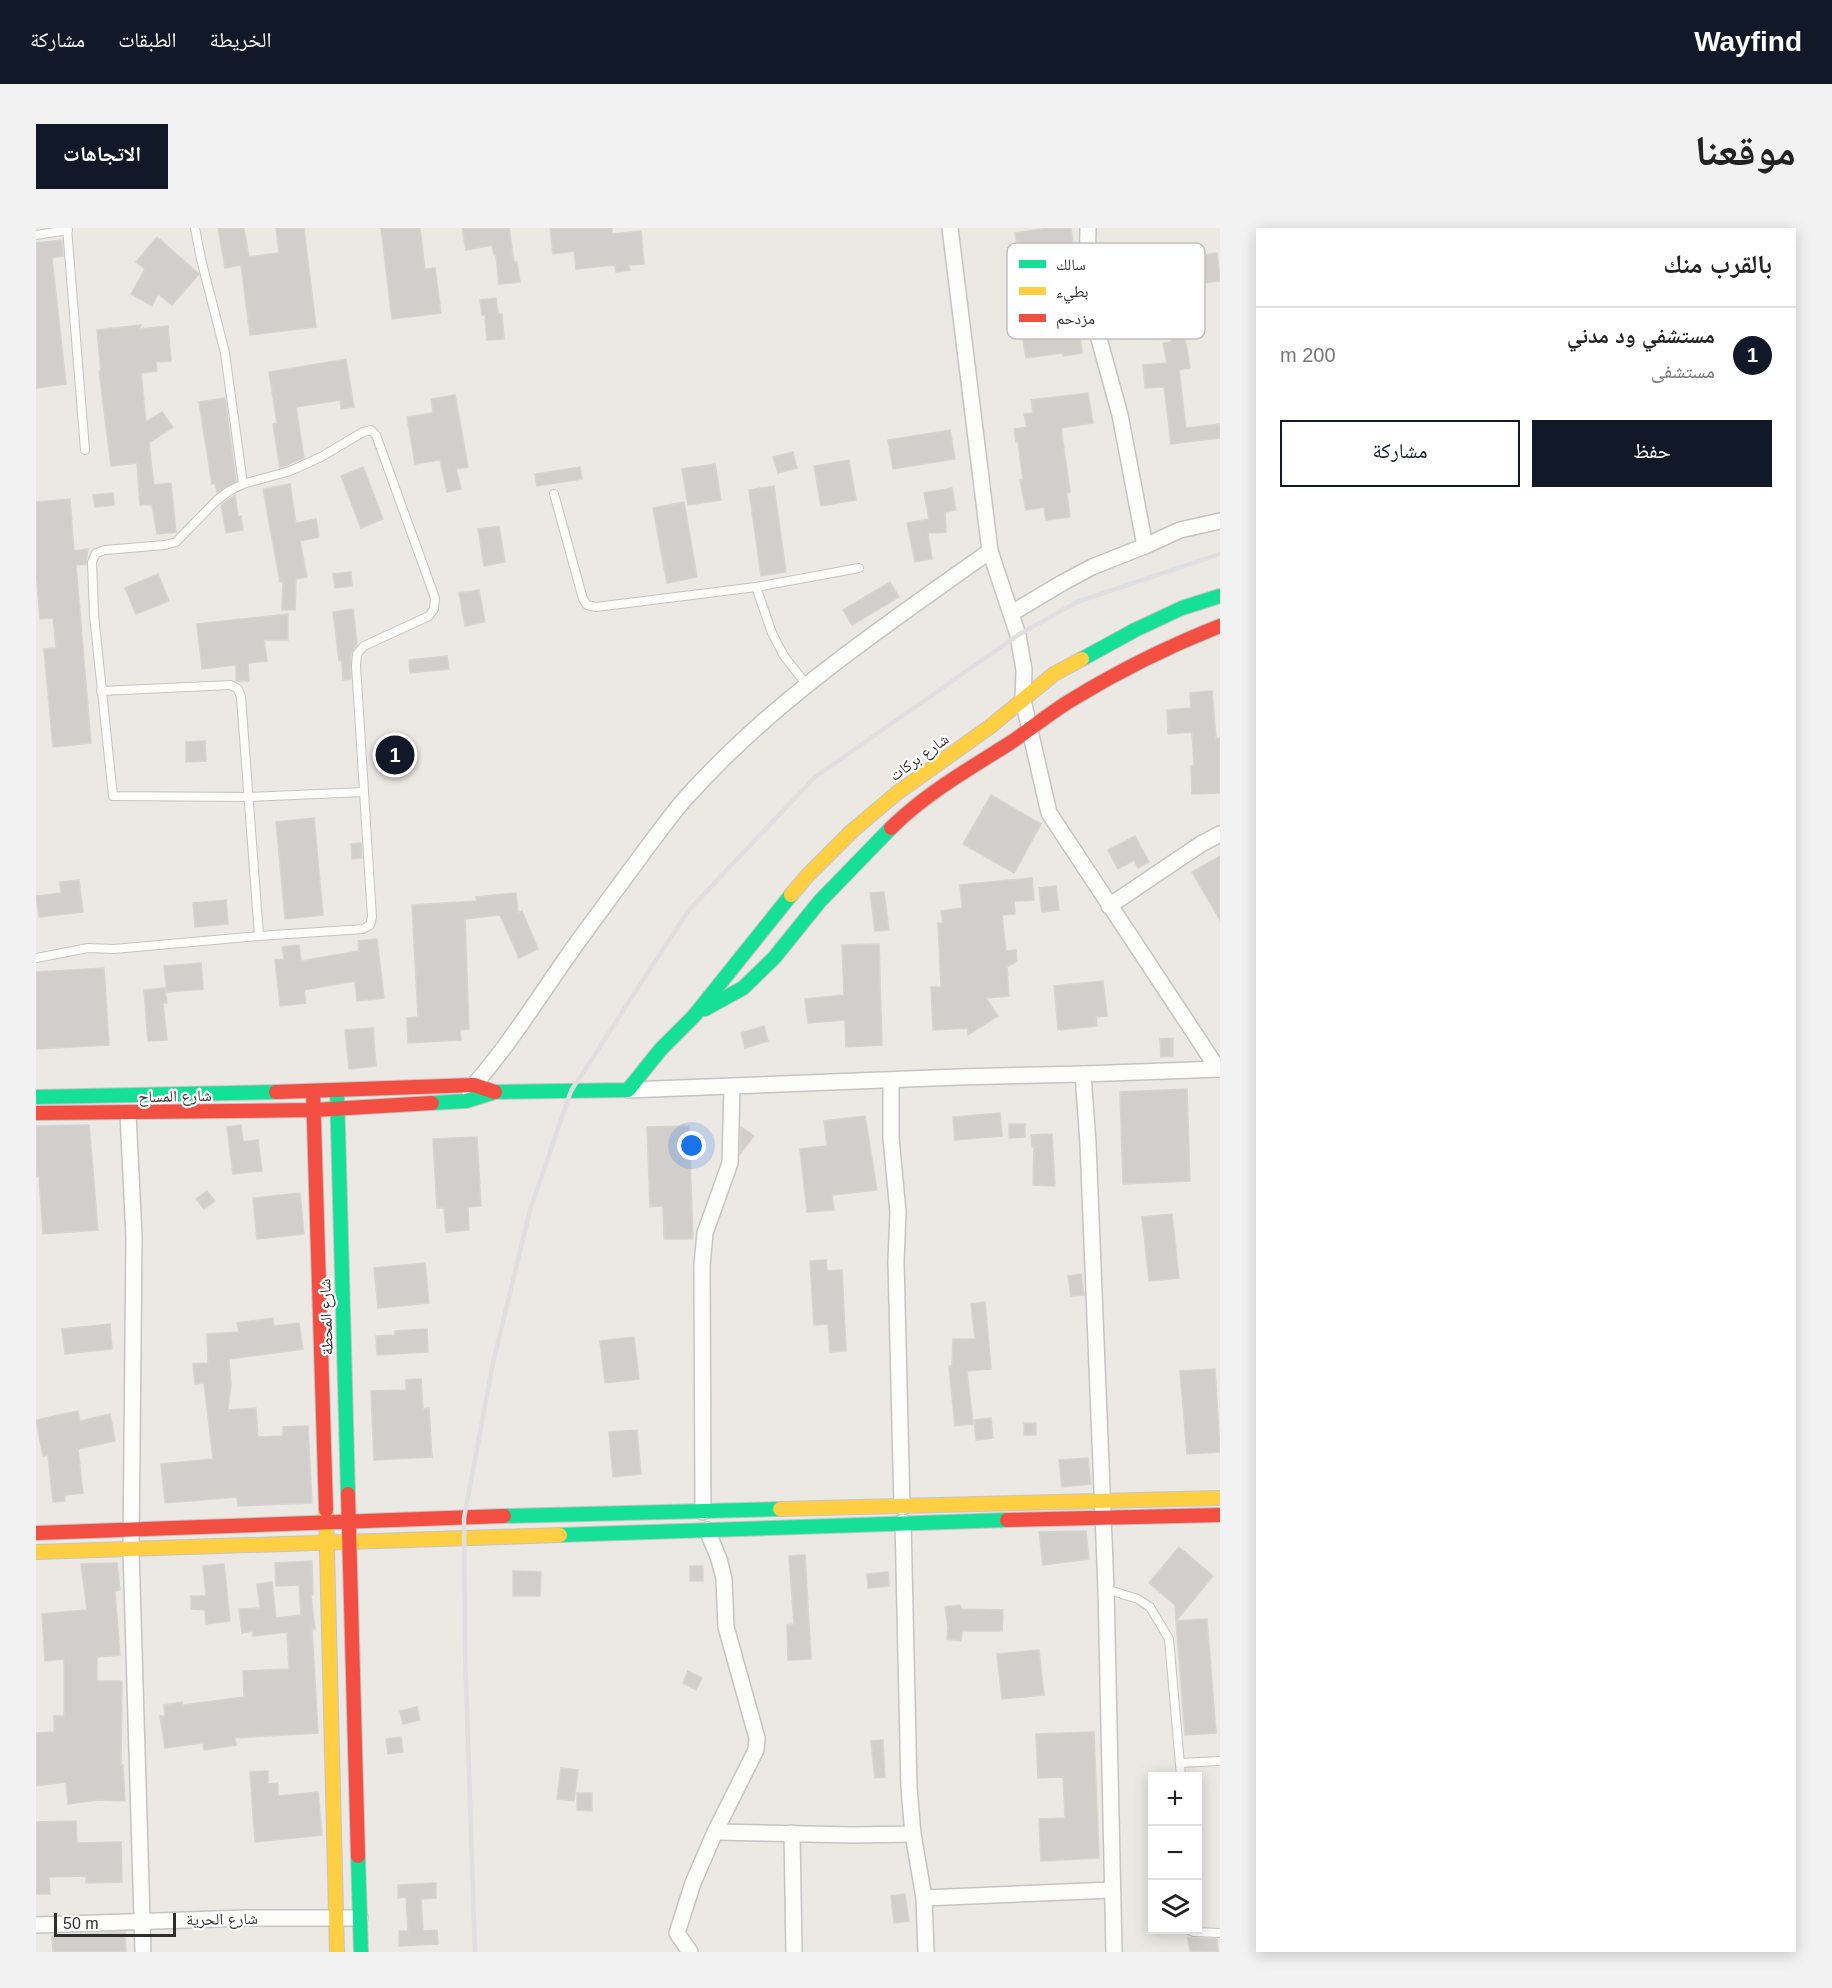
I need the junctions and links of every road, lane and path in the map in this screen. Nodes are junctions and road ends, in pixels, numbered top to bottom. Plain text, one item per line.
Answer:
1 (195, 228) edge
2 (950, 228) edge
3 (1088, 228) edge
4 (67, 229) edge
5 (36, 235) edge
6 (1088, 243) edge
7 (1098, 339) edge
8 (86, 450) dead end
9 (243, 484) junction
10 (554, 494) dead end
11 (1220, 521) edge
12 (1145, 546) junction
13 (990, 551) junction
14 (859, 568) dead end
15 (756, 587) junction
16 (1220, 596) edge
17 (1012, 613) junction
18 (1220, 626) edge
19 (806, 684) junction
20 (101, 691) junction
21 (1023, 700) junction
22 (1029, 731) junction
23 (364, 792) junction
24 (248, 797) junction
25 (1220, 834) edge
26 (1109, 906) junction
27 (259, 936) junction
28 (36, 958) edge
29 (694, 1016) junction
30 (1219, 1069) edge
31 (1083, 1074) junction
32 (891, 1080) junction
33 (474, 1085) junction
34 (732, 1087) junction
35 (337, 1090) junction
36 (628, 1090) junction
37 (313, 1091) junction
38 (495, 1092) junction
39 (36, 1097) edge
40 (466, 1101) junction
41 (337, 1109) junction
42 (314, 1110) junction
43 (36, 1113) edge
44 (129, 1113) junction
45 (1220, 1498) edge
46 (1102, 1501) junction
47 (902, 1507) junction
48 (703, 1512) junction
49 (1220, 1515) edge
50 (1104, 1517) junction
51 (903, 1522) junction
52 (326, 1523) junction
53 (349, 1524) junction
54 (131, 1529) junction
55 (707, 1530) junction
56 (36, 1533) edge
57 (350, 1543) junction
58 (327, 1544) junction
59 (131, 1550) junction
60 (36, 1552) edge
61 (1106, 1589) junction
62 (1220, 1761) edge
63 (1180, 1763) junction
64 (1181, 1772) edge
65 (715, 1832) junction
66 (792, 1833) junction
67 (913, 1834) junction
68 (1112, 1890) junction
69 (924, 1898) junction
70 (335, 1918) junction
71 (360, 1918) junction
72 (142, 1920) junction
73 (36, 1925) edge
74 (1202, 1932) edge
75 (1220, 1933) edge
76 (143, 1952) edge
77 (337, 1952) edge
78 (361, 1952) edge
79 (690, 1952) edge
80 (794, 1952) edge
81 (926, 1952) edge
82 (1114, 1952) edge

1 - 9 lane
2 - 13 street
3 - 6 street
4 - 5 lane
4 - 8 lane
7 - 12 street
9 - 20 lane
9 - 23 lane
10 - 15 lane
11 - 12 street
12 - 17 street
13 - 17 street
13 - 19 street
14 - 15 lane
15 - 19 lane
16 - 21 main road, شارع بركات
17 - 21 street
18 - 22 main road, شارع بركات
19 - 33 street
20 - 24 lane
20 - 24 lane
21 - 22 street
21 - 29 main road, شارع بركات
22 - 26 street
22 - 29 main road, شارع بركات
23 - 24 lane
23 - 27 lane
24 - 27 lane
25 - 26 street
26 - 30 street
27 - 28 lane
29 - 36 main road, شارع بركات
30 - 31 street
31 - 32 street
31 - 46 street
32 - 34 street
32 - 47 street
33 - 35 main road, شارع المساح
33 - 38 main road
33 - 40 street
34 - 36 street
34 - 48 street
35 - 37 main road, شارع المساح
35 - 41 main road, شارع المحطة
36 - 38 main road
37 - 39 main road, شارع المساح
37 - 42 main road, شارع المحطة
38 - 40 main road, شارع المساح
40 - 41 main road, شارع المساح
41 - 42 main road, شارع المساح
41 - 53 main road, شارع المحطة
42 - 44 main road, شارع المساح
42 - 52 main road, شارع المحطة
43 - 44 main road, شارع المساح
44 - 54 street
45 - 46 main road
46 - 47 main road
46 - 50 street
47 - 48 main road
48 - 53 main road
49 - 50 main road
50 - 51 main road
50 - 61 street
51 - 55 main road
51 - 67 street
52 - 53 main road
52 - 54 main road
52 - 58 main road, شارع المحطة
53 - 57 main road, شارع المحطة
54 - 56 main road
54 - 59 street
55 - 57 main road
55 - 65 street
57 - 58 main road
57 - 71 main road, شارع المحطة
58 - 59 main road
58 - 70 main road, شارع المحطة
59 - 60 main road
59 - 72 street
61 - 63 lane
61 - 68 street
62 - 63 lane
63 - 64 lane
65 - 66 street
65 - 79 street
66 - 67 street
66 - 80 street
67 - 69 street
68 - 69 street
68 - 82 street
69 - 81 street
70 - 71 street, شارع الحرية
70 - 72 street, شارع الحرية
70 - 77 main road, شارع المحطة
71 - 78 main road, شارع المحطة
72 - 73 street, شارع الحرية
72 - 76 street
74 - 75 lane

